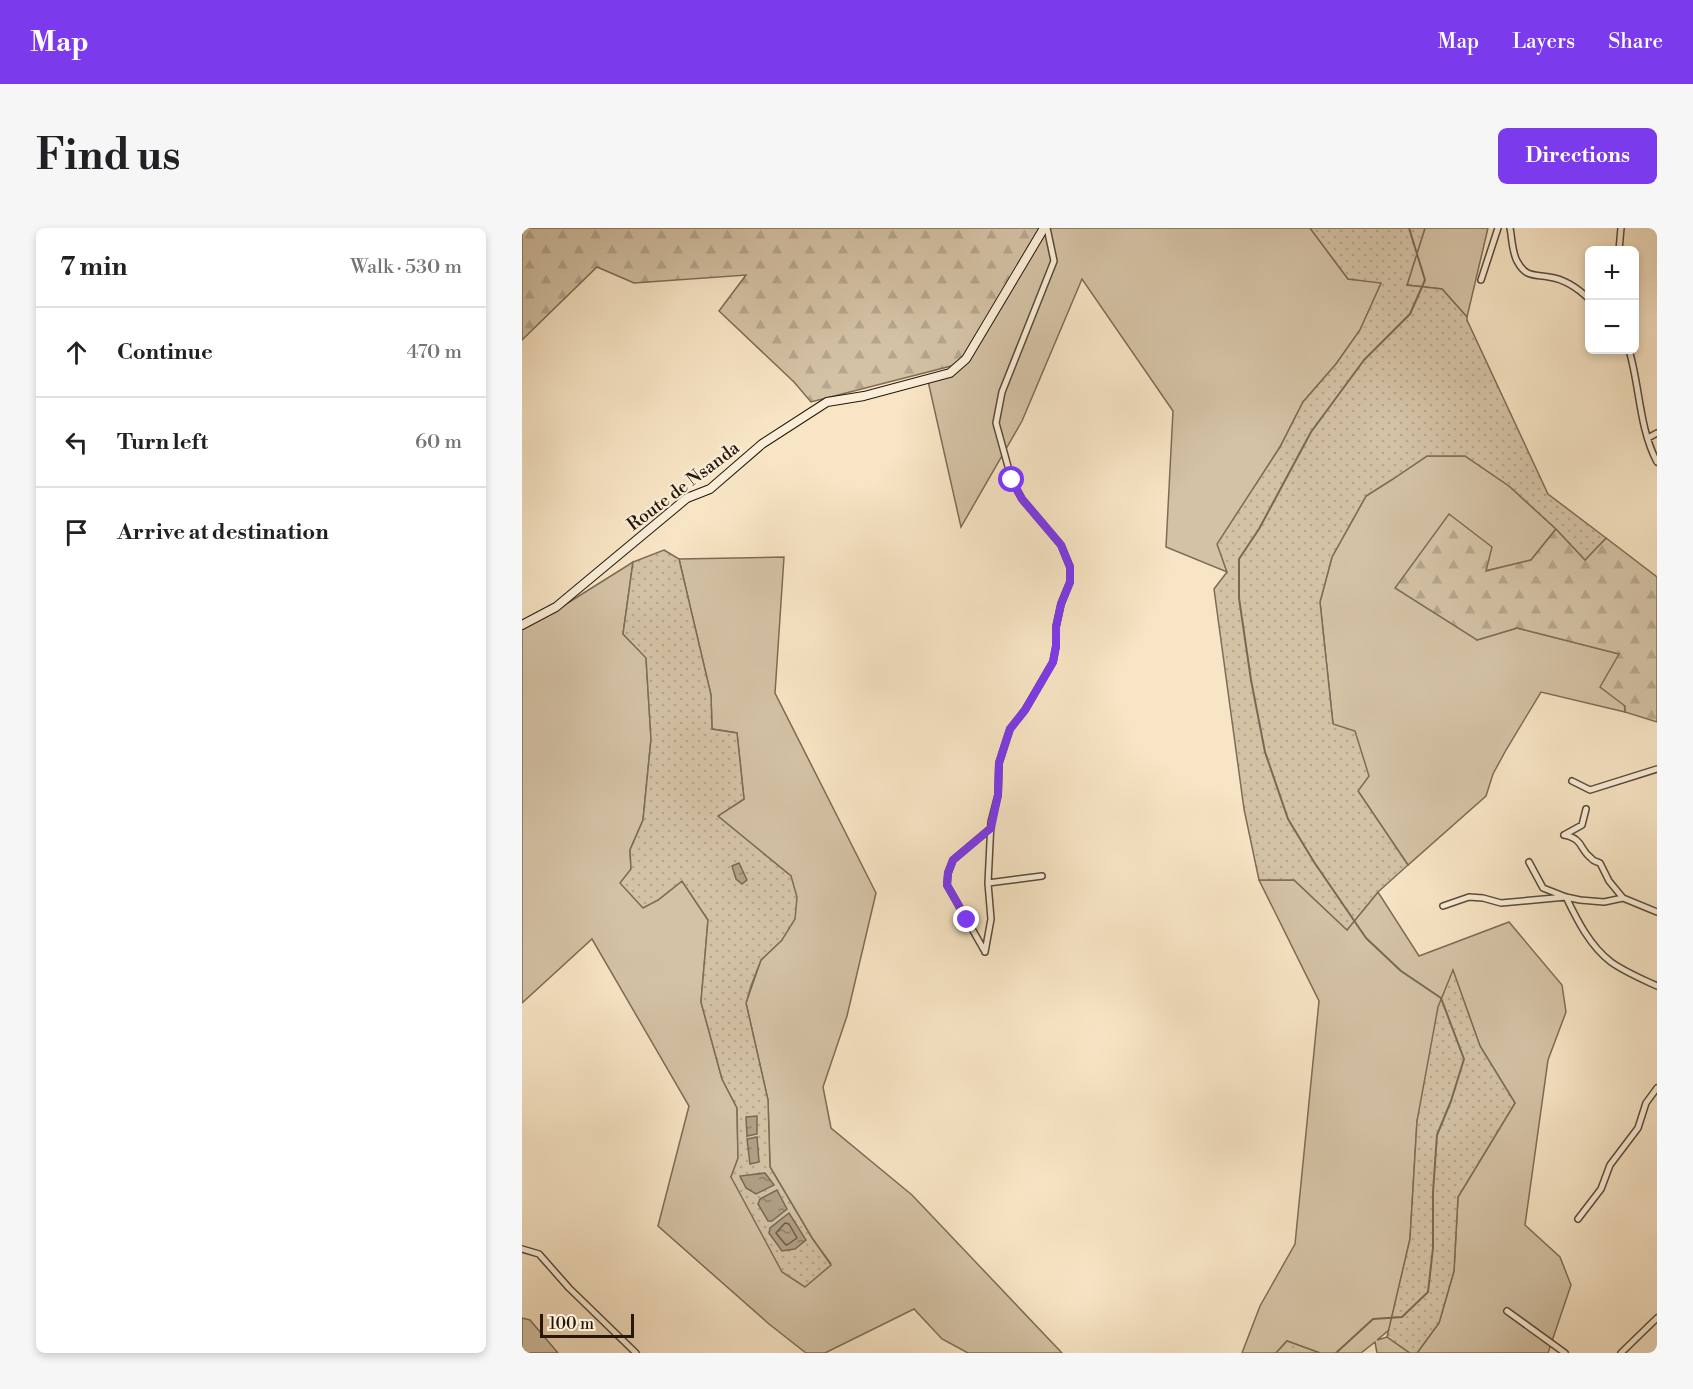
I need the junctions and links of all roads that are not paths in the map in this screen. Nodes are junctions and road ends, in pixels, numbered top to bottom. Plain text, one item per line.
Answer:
1 (1046, 228) edge
2 (1498, 228) edge
3 (1510, 228) edge
4 (1621, 228) edge
5 (1619, 246) edge
6 (1481, 280) dead end
7 (1585, 294) edge
8 (1630, 354) edge
9 (1657, 434) edge
10 (1648, 438) junction
11 (1657, 462) edge
12 (522, 625) edge
13 (1657, 769) edge
14 (1572, 781) dead end
15 (1586, 809) dead end
16 (991, 828) junction
17 (1530, 861) dead end
18 (1041, 876) dead end
19 (988, 883) junction
20 (1566, 897) junction
21 (1623, 898) junction
22 (1443, 906) dead end
23 (1657, 912) edge
24 (1657, 986) edge
25 (1657, 1088) edge
26 (1578, 1219) dead end
27 (522, 1249) edge
28 (1508, 1311) dead end
29 (1657, 1318) edge
30 (636, 1353) edge
31 (1565, 1353) edge
32 (1621, 1353) edge

1 - 12 street, Route de Nsanda
1 - 16 street
2 - 6 street
3 - 7 street
4 - 5 street
8 - 10 street
9 - 10 street
10 - 11 street
13 - 14 street
15 - 21 street
16 - 19 street
16 - 19 street
17 - 20 street
18 - 19 street
20 - 21 street
20 - 22 street
20 - 24 street
21 - 23 street
25 - 26 street
27 - 30 street
28 - 31 street
29 - 32 street

